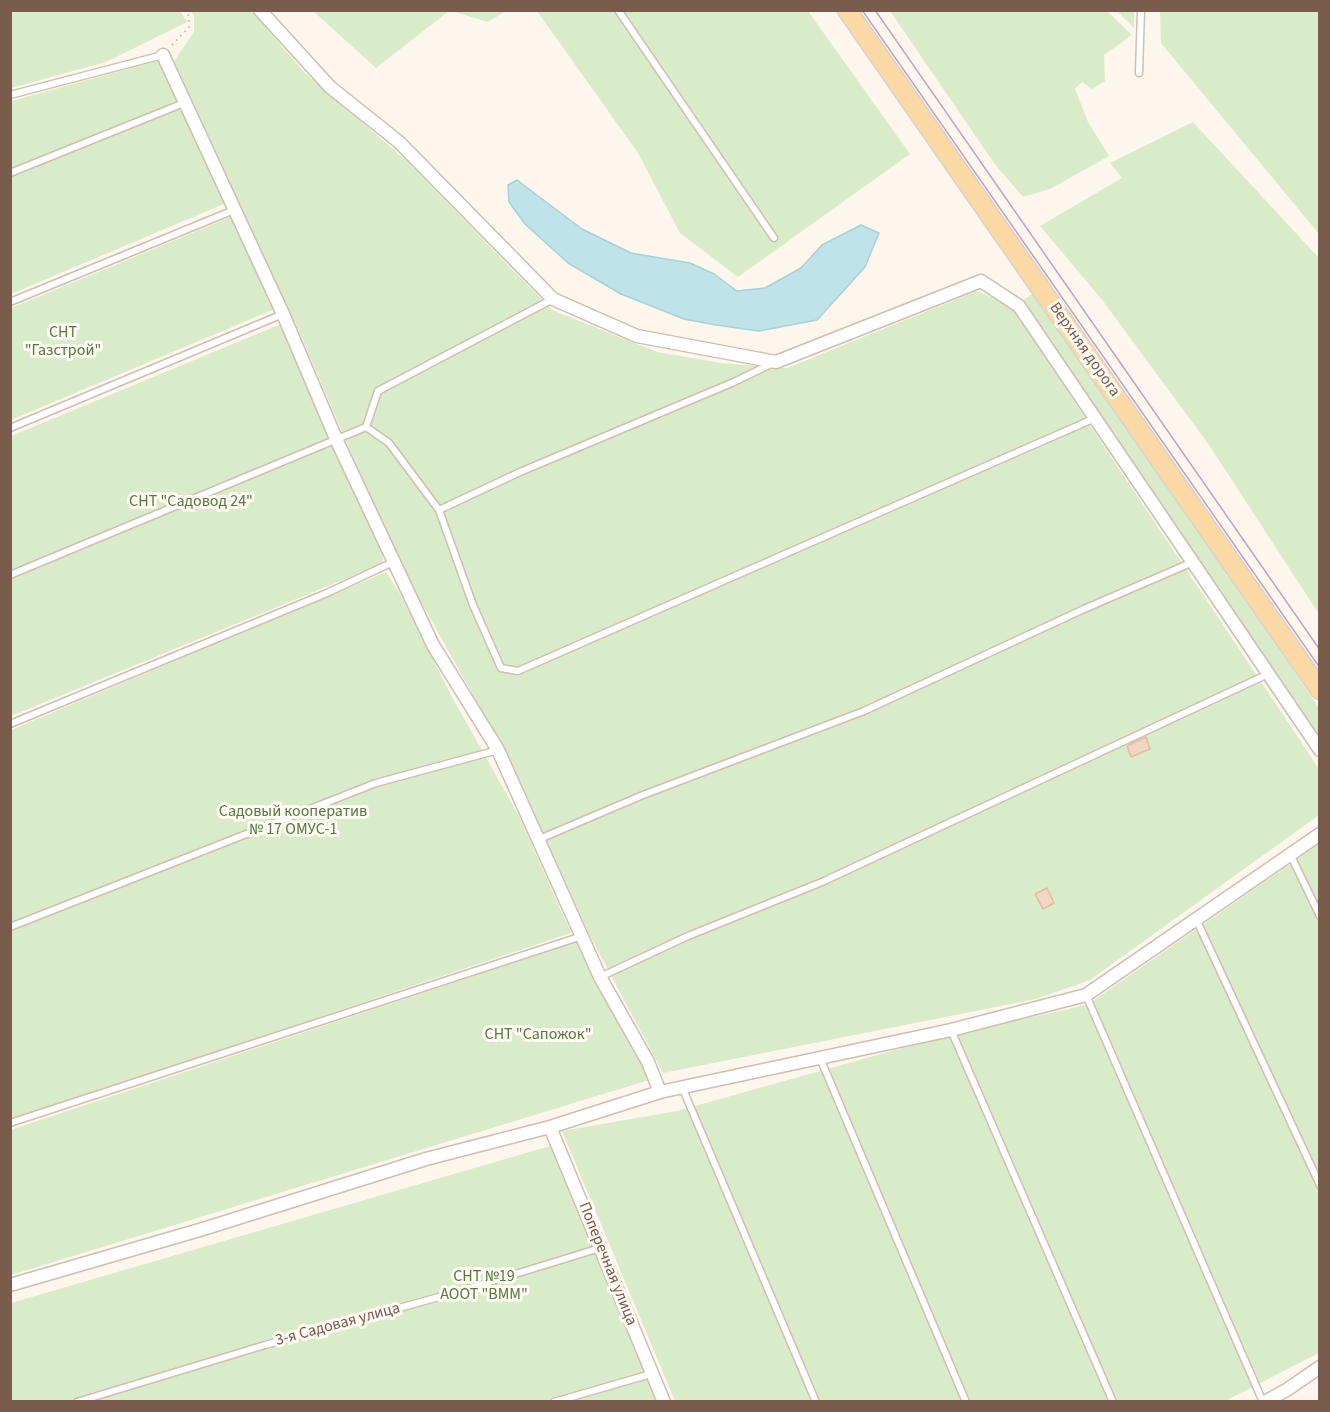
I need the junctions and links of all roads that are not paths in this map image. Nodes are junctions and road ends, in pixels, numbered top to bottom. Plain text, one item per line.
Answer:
1 (260, 10) edge
2 (618, 10) edge
3 (847, 10) edge
4 (1141, 10) edge
5 (163, 55) joint
6 (1139, 73) dead end
7 (10, 95) edge
8 (184, 103) junction
9 (10, 173) edge
10 (234, 210) junction
11 (774, 237) dead end
12 (553, 299) junction
13 (10, 302) edge
14 (283, 314) junction
15 (776, 362) junction
16 (1093, 419) junction
17 (366, 427) junction
18 (10, 428) edge
19 (337, 441) junction
20 (439, 510) junction
21 (394, 562) junction
22 (1194, 562) junction
23 (10, 575) edge
24 (1266, 675) junction
25 (1320, 690) edge
26 (10, 724) edge
27 (498, 750) junction
28 (1320, 750) edge
29 (1320, 834) edge
30 (537, 840) junction
31 (1290, 854) junction
32 (1320, 916) edge
33 (1196, 919) junction
34 (10, 927) edge
35 (582, 936) junction
36 (600, 977) junction
37 (1086, 995) junction
38 (951, 1030) junction
39 (820, 1058) junction
40 (682, 1087) junction
41 (660, 1092) junction
42 (10, 1124) edge
43 (550, 1127) junction
44 (1320, 1185) edge
45 (600, 1248) junction
46 (10, 1285) edge
47 (1320, 1367) edge
48 (651, 1374) junction
49 (76, 1401) edge
50 (554, 1401) edge
51 (664, 1401) edge
52 (816, 1401) edge
53 (966, 1401) edge
54 (1113, 1401) edge
55 (1264, 1401) edge

1 - 12 street
2 - 11 lane
3 - 25 main road, Верхняя дорога
4 - 6 lane
5 - 7 lane
5 - 8 street
8 - 9 lane
8 - 10 street
10 - 13 lane
10 - 14 street
12 - 15 street
12 - 17 lane
14 - 18 lane
14 - 19 street
15 - 16 street
15 - 20 lane
16 - 20 lane
16 - 22 street
17 - 19 lane
17 - 20 lane
19 - 21 street
19 - 23 lane
21 - 26 lane
21 - 27 street
22 - 24 street
22 - 30 lane
24 - 28 street
24 - 36 lane
27 - 30 street
27 - 34 lane
29 - 31 street
30 - 35 street
31 - 32 lane
31 - 33 street
33 - 37 street
33 - 44 lane
35 - 36 street
35 - 42 lane
36 - 41 street
37 - 38 street
37 - 55 lane
38 - 39 street
38 - 54 lane
39 - 40 street
39 - 53 lane
40 - 41 street
40 - 52 lane
41 - 43 street
43 - 45 street, Поперечная улица
43 - 46 street
45 - 48 street, Поперечная улица
45 - 49 lane, 3-я Садовая улица
47 - 55 street
48 - 50 lane
48 - 51 street, Поперечная улица

